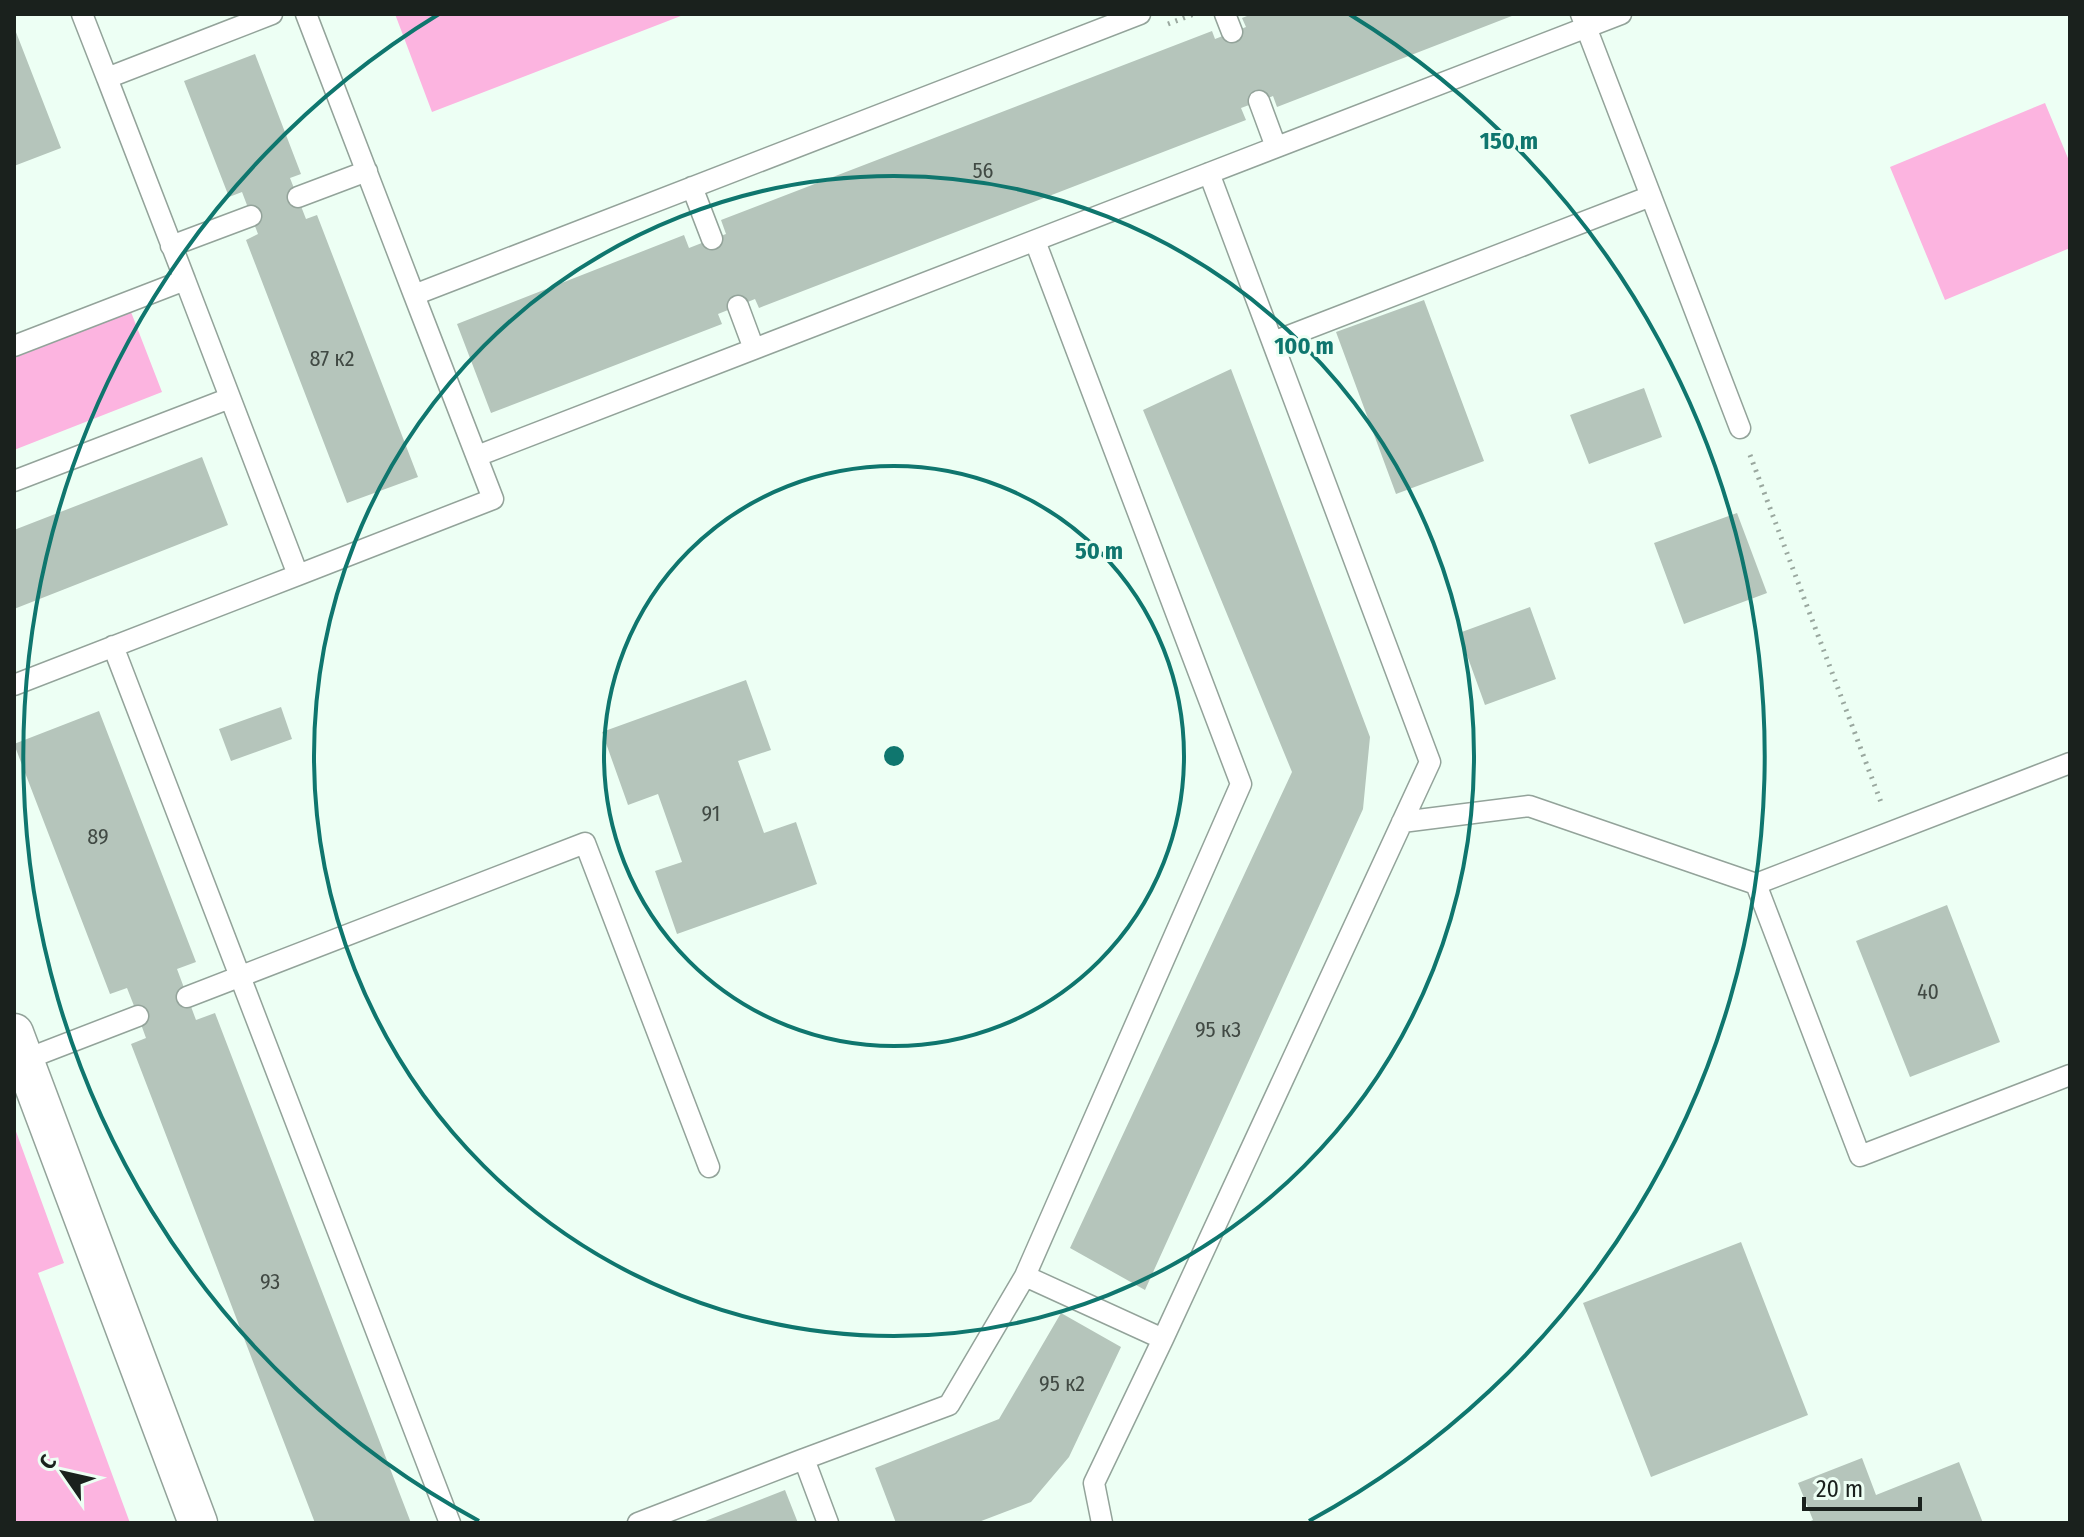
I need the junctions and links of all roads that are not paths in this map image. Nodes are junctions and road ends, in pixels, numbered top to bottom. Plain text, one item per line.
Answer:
1 (82, 14) edge
2 (272, 14) edge
3 (306, 14) edge
4 (1140, 14) edge
5 (1621, 14) edge
6 (1584, 21) edge
7 (107, 78) junction
8 (1259, 101) dead end
9 (1276, 147) junction
10 (367, 171) junction
11 (1209, 173) junction
12 (692, 187) junction
13 (1651, 196) junction
14 (298, 197) dead end
15 (251, 216) dead end
16 (712, 239) dead end
17 (1035, 241) junction
18 (171, 246) junction
19 (185, 280) junction
20 (414, 295) junction
21 (738, 306) dead end
22 (1273, 342) junction
23 (14, 346) edge
24 (754, 349) junction
25 (230, 398) junction
26 (1740, 428) road end
27 (477, 456) junction
28 (14, 481) edge
29 (298, 575) junction
30 (113, 646) junction
31 (14, 685) edge
32 (2070, 763) edge
33 (1402, 822) junction
34 (1756, 884) junction
35 (239, 977) junction
36 (187, 997) dead end
37 (138, 1016) dead end
38 (19, 1046) edge
39 (2070, 1075) edge
40 (709, 1167) dead end
41 (1025, 1276) junction
42 (1163, 1339) junction
43 (804, 1459) junction
44 (198, 1523) edge
45 (450, 1523) edge
46 (638, 1523) edge
47 (828, 1523) edge
48 (1102, 1523) edge

1 - 7 lane
2 - 7 lane
3 - 10 lane
4 - 12 lane
5 - 6 lane
6 - 9 lane
6 - 13 lane
7 - 18 lane
8 - 9 lane
9 - 11 lane
10 - 14 lane
10 - 20 lane
11 - 17 lane
11 - 22 lane
12 - 16 lane
12 - 20 lane
13 - 22 lane
13 - 26 lane
15 - 18 lane
17 - 24 lane
17 - 41 lane
18 - 19 lane
19 - 23 lane
19 - 25 lane
20 - 27 lane
21 - 24 lane
22 - 33 lane
24 - 27 lane
25 - 28 lane
25 - 29 lane
27 - 29 lane
29 - 30 lane
30 - 31 lane
30 - 35 lane
32 - 34 lane
33 - 34 lane
33 - 42 lane
34 - 39 lane
35 - 36 lane
35 - 40 lane
35 - 45 lane
37 - 38 lane
38 - 44 street
41 - 42 lane
41 - 43 lane
42 - 48 lane
43 - 46 lane
43 - 47 lane

